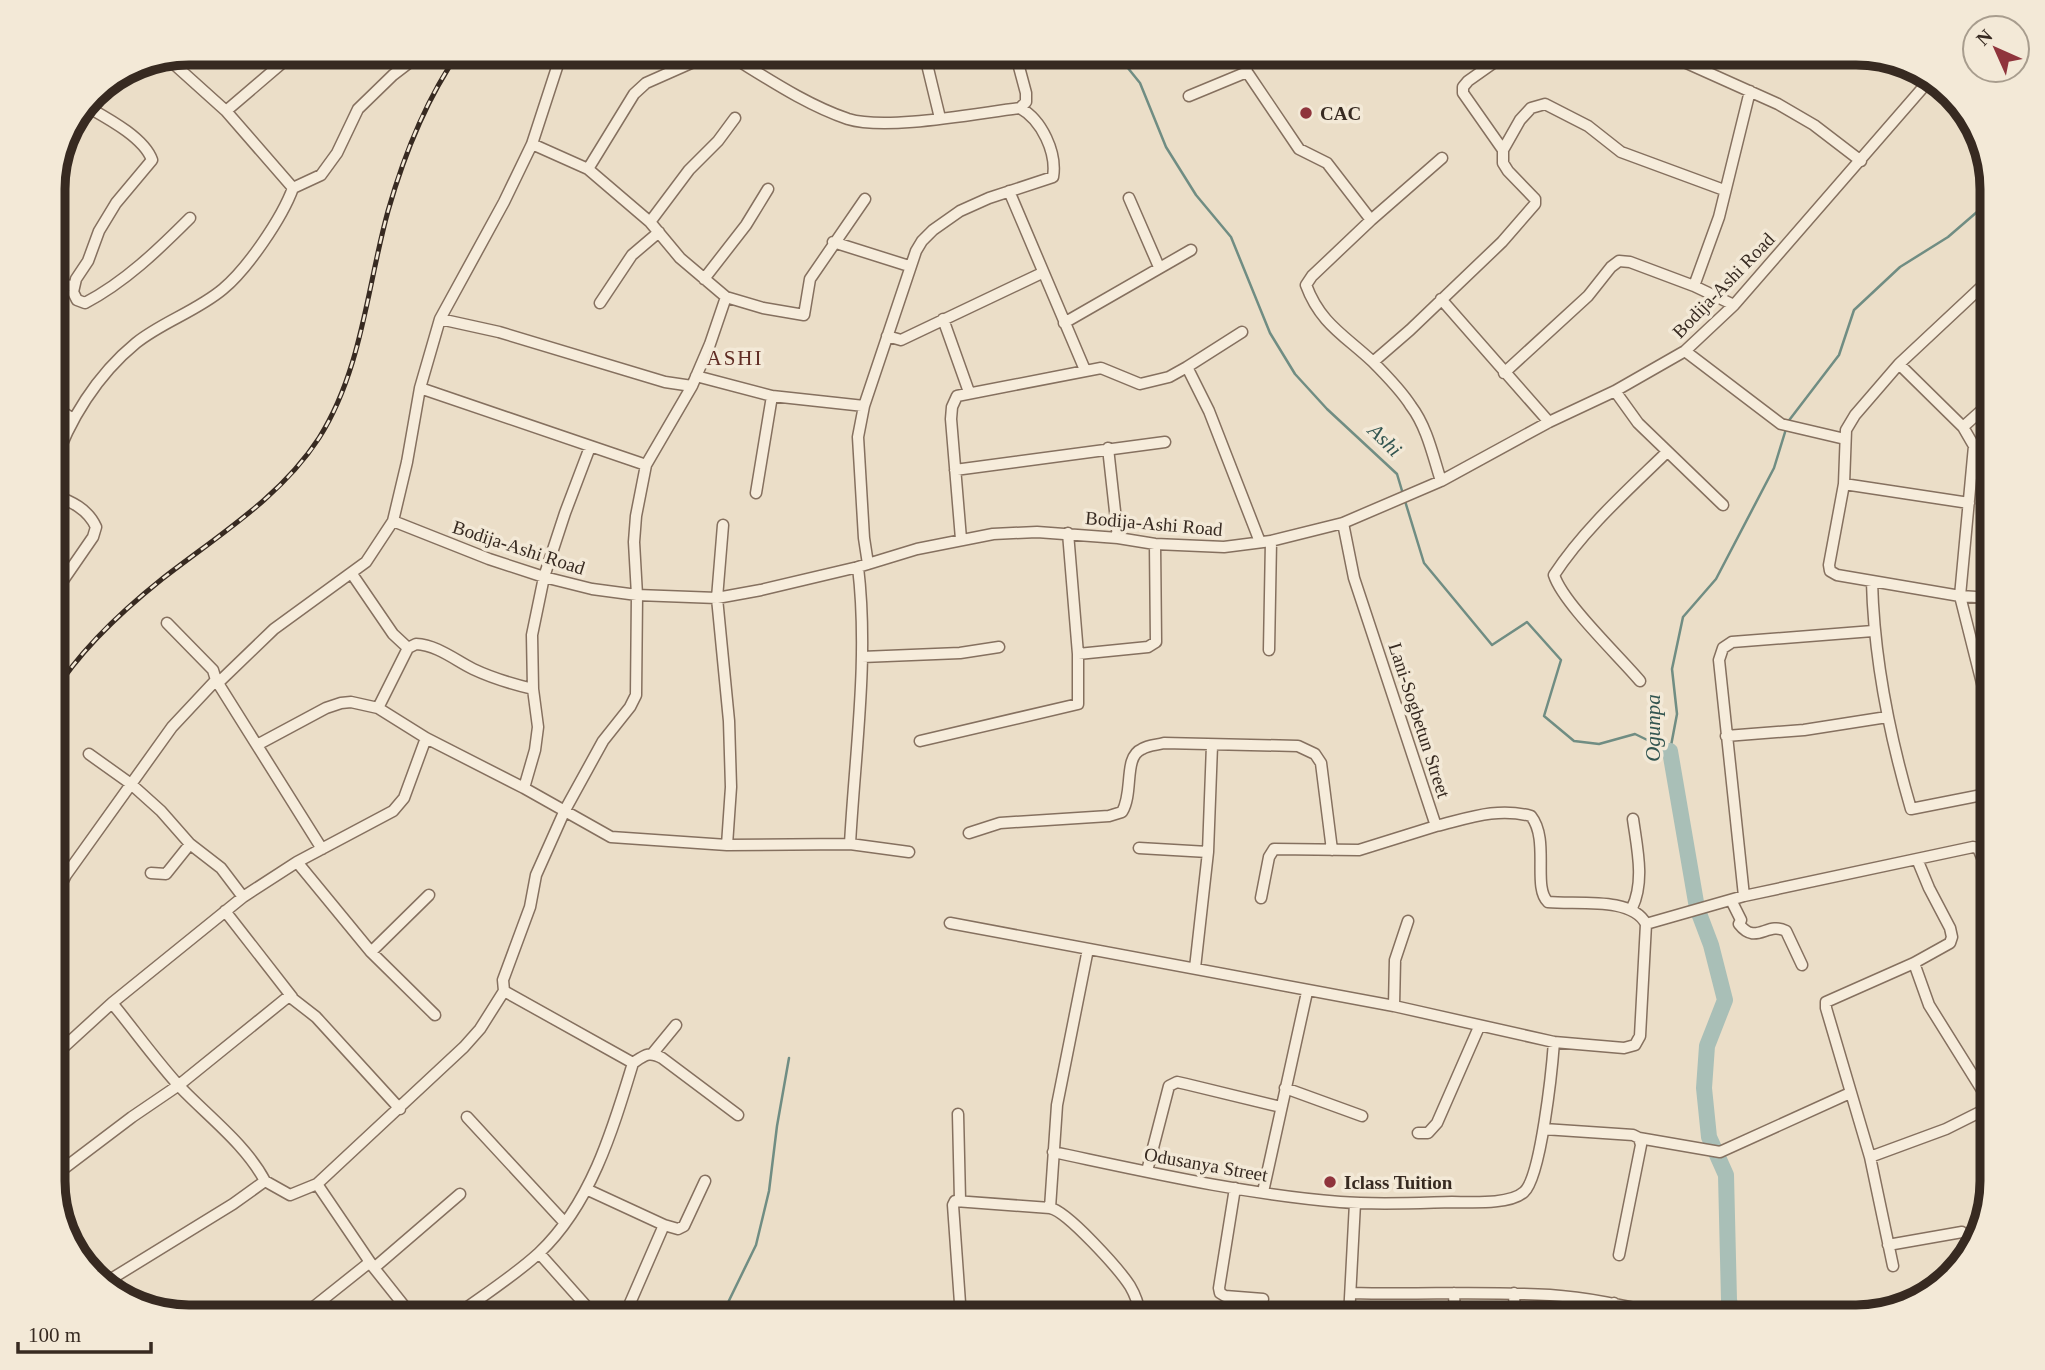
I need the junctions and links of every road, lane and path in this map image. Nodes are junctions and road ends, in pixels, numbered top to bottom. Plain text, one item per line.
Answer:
1 (280, 65) edge
2 (406, 65) edge
3 (556, 65) edge
4 (687, 65) edge
5 (746, 65) edge
6 (927, 65) edge
7 (1018, 65) edge
8 (1246, 65) edge
9 (1491, 65) edge
10 (1691, 65) edge
11 (177, 66) edge
12 (1247, 72) junction
13 (1925, 86) edge
14 (1750, 91) junction
15 (1189, 96) dead end
16 (1020, 108) junction
17 (93, 110) edge
18 (226, 111) junction
19 (735, 118) dead end
20 (940, 118) junction
21 (532, 144) junction
22 (1503, 150) junction
23 (1442, 158) dead end
24 (1861, 161) junction
25 (588, 169) junction
26 (293, 188) junction
27 (768, 189) dead end
28 (1724, 190) junction
29 (1009, 191) junction
30 (1129, 198) dead end
31 (865, 199) dead end
32 (190, 218) dead end
33 (1370, 220) junction
34 (650, 222) junction
35 (659, 232) junction
36 (833, 242) junction
37 (1191, 250) dead end
38 (909, 266) junction
39 (1159, 267) junction
40 (1042, 273) junction
41 (704, 279) junction
42 (65, 284) edge
43 (1694, 286) junction
44 (74, 287) junction
45 (1980, 289) edge
46 (726, 298) junction
47 (1441, 299) junction
48 (600, 303) dead end
49 (1734, 305) junction
50 (943, 318) junction
51 (440, 319) junction
52 (1064, 323) junction
53 (1241, 332) dead end
54 (887, 336) junction
55 (1685, 351) junction
56 (1373, 362) junction
57 (1899, 364) junction
58 (1187, 367) junction
59 (1084, 370) junction
60 (1504, 373) junction
61 (694, 381) junction
62 (420, 388) junction
63 (1615, 391) junction
64 (969, 392) junction
65 (772, 396) junction
66 (864, 406) junction
67 (1980, 412) edge
68 (65, 414) edge
69 (73, 419) junction
70 (1549, 422) junction
71 (1963, 427) junction
72 (65, 438) edge
73 (1845, 439) junction
74 (1165, 442) dead end
75 (590, 447) junction
76 (1108, 448) junction
77 (1667, 452) junction
78 (646, 465) junction
79 (955, 470) junction
80 (1441, 481) junction
81 (1844, 484) junction
82 (756, 493) dead end
83 (65, 499) edge
84 (1969, 503) junction
85 (1723, 505) dead end
86 (393, 521) junction
87 (1343, 523) junction
88 (723, 525) dead end
89 (1068, 533) junction
90 (1118, 538) junction
91 (961, 539) junction
92 (1265, 541) junction
93 (1155, 544) junction
94 (863, 566) junction
95 (352, 573) junction
96 (65, 578) edge
97 (544, 578) junction
98 (1872, 582) junction
99 (637, 595) junction
100 (1960, 596) junction
101 (717, 597) junction
102 (1980, 597) edge
103 (167, 622) dead end
104 (1873, 631) junction
105 (999, 647) dead end
106 (408, 648) junction
107 (1269, 650) dead end
108 (1078, 653) junction
109 (862, 657) junction
110 (1980, 673) edge
111 (218, 681) junction
112 (1640, 681) dead end
113 (533, 689) junction
114 (378, 708) junction
115 (1887, 717) junction
116 (1726, 736) junction
117 (426, 738) junction
118 (920, 740) dead end
119 (257, 745) junction
120 (1212, 745) junction
121 (89, 754) dead end
122 (131, 784) junction
123 (524, 788) junction
124 (1980, 796) edge
125 (565, 810) junction
126 (1633, 818) dead end
127 (1436, 826) junction
128 (969, 833) dead end
129 (190, 844) junction
130 (850, 844) junction
131 (727, 845) junction
132 (1139, 848) dead end
133 (322, 849) junction
134 (1332, 850) junction
135 (909, 852) dead end
136 (1208, 852) junction
137 (1980, 853) edge
138 (1917, 859) junction
139 (297, 862) junction
140 (151, 873) dead end
141 (65, 877) edge
142 (429, 895) dead end
143 (1744, 896) junction
144 (243, 897) junction
145 (1261, 898) dead end
146 (1731, 900) junction
147 (1632, 908) junction
148 (225, 911) junction
149 (1408, 921) dead end
150 (950, 923) dead end
151 (1646, 923) junction
152 (1088, 949) junction
153 (371, 952) junction
154 (1914, 963) junction
155 (1802, 965) dead end
156 (1195, 968) junction
157 (504, 991) junction
158 (1307, 992) junction
159 (292, 997) junction
160 (112, 1003) junction
161 (1394, 1006) junction
162 (435, 1015) dead end
163 (676, 1025) dead end
164 (1479, 1027) junction
165 (1555, 1042) junction
166 (65, 1046) edge
167 (653, 1053) junction
168 (633, 1062) junction
169 (179, 1085) junction
170 (1980, 1085) edge
171 (1284, 1088) junction
172 (1850, 1093) junction
173 (1281, 1107) junction
174 (400, 1108) junction
175 (1980, 1112) edge
176 (958, 1114) dead end
177 (738, 1115) dead end
178 (467, 1116) dead end
179 (1362, 1116) dead end
180 (1544, 1129) junction
181 (1418, 1133) dead end
182 (1639, 1138) junction
183 (1053, 1152) junction
184 (1870, 1157) junction
185 (65, 1168) edge
186 (1147, 1171) junction
187 (265, 1181) junction
188 (705, 1181) dead end
189 (317, 1184) junction
190 (1235, 1188) junction
191 (586, 1189) junction
192 (1263, 1192) junction
193 (460, 1194) dead end
194 (960, 1200) junction
195 (1354, 1203) junction
196 (1050, 1208) junction
197 (565, 1223) junction
198 (664, 1225) junction
199 (1962, 1232) dead end
200 (1888, 1245) junction
201 (539, 1253) junction
202 (1619, 1255) dead end
203 (372, 1265) junction
204 (1892, 1266) dead end
205 (111, 1278) edge
206 (1351, 1293) junction
207 (1454, 1293) junction
208 (1514, 1293) junction
209 (1263, 1299) dead end
210 (1614, 1303) joint
211 (318, 1305) edge
212 (403, 1305) edge
213 (471, 1305) edge
214 (585, 1305) edge
215 (630, 1305) edge
216 (960, 1305) edge
217 (1138, 1305) edge
218 (1350, 1305) edge
219 (1454, 1305) edge
220 (1514, 1305) edge
221 (1622, 1305) edge

1 - 18 street
2 - 26 street
3 - 21 street
4 - 25 street
5 - 20 street
6 - 20 street
7 - 16 street
8 - 12 street
9 - 22 street
10 - 14 street
11 - 18 street
12 - 15 street
12 - 33 street
13 - 24 street, Bodija-Ashi Road
14 - 24 street
14 - 28 street
16 - 20 street
16 - 29 street
17 - 44 street
18 - 26 street
19 - 34 street
21 - 25 street
21 - 51 street
22 - 28 street
22 - 47 street
23 - 33 street
24 - 49 street, Bodija-Ashi Road
25 - 34 street
26 - 69 street
27 - 41 street
28 - 43 street
29 - 38 street
29 - 40 street
30 - 39 street
31 - 36 street
32 - 44 street
33 - 56 street
34 - 35 street
35 - 41 street
35 - 48 street
36 - 38 street
36 - 46 street
37 - 39 street
38 - 54 street
39 - 52 street
40 - 50 street
40 - 52 street
41 - 46 street
42 - 44 street
43 - 49 street
43 - 60 street
45 - 57 street
46 - 61 street
47 - 56 street
47 - 60 street
49 - 55 street, Bodija-Ashi Road
50 - 54 street
50 - 64 street
51 - 61 street
51 - 62 street
52 - 59 street
53 - 58 street
54 - 66 street
55 - 63 street, Bodija-Ashi Road
55 - 73 street
56 - 80 street
57 - 71 street
57 - 73 street
58 - 59 street
58 - 92 street
59 - 64 street
60 - 70 street
61 - 65 street
61 - 78 street
62 - 75 street
62 - 86 street
63 - 70 street, Bodija-Ashi Road
63 - 77 street
64 - 79 street
65 - 66 street
65 - 82 street
66 - 94 street
67 - 71 street
68 - 69 street
69 - 72 street
70 - 80 street, Bodija-Ashi Road
71 - 84 street
73 - 81 street
74 - 76 street
75 - 78 street
75 - 97 street
76 - 79 street
76 - 90 street
77 - 85 street
77 - 112 street
78 - 99 street
79 - 91 street
80 - 87 street, Bodija-Ashi Road
81 - 84 street
81 - 98 street
83 - 96 street
84 - 100 street
86 - 95 street
86 - 97 street, Bodija-Ashi Road
87 - 92 street, Bodija-Ashi Road
87 - 127 street, Lani-Sogbetun Street
88 - 101 street
89 - 90 street, Bodija-Ashi Road
89 - 91 street, Bodija-Ashi Road
89 - 108 street
90 - 93 street, Bodija-Ashi Road
91 - 94 street, Bodija-Ashi Road
92 - 93 street, Bodija-Ashi Road
92 - 107 street
93 - 108 street
94 - 101 street, Bodija-Ashi Road
94 - 109 street
95 - 106 street
95 - 111 street
97 - 99 street, Bodija-Ashi Road
97 - 113 street
98 - 100 street
98 - 104 street
99 - 101 street, Bodija-Ashi Road
99 - 125 street
100 - 102 street
100 - 110 street
101 - 131 street
103 - 111 street
104 - 115 street
104 - 116 street
105 - 109 street
106 - 113 street
106 - 114 street
108 - 118 street
109 - 130 street
111 - 119 street
111 - 122 street
113 - 123 street
114 - 117 street
114 - 119 street
115 - 116 street
115 - 124 street
116 - 143 street
117 - 123 street
117 - 133 street
119 - 133 street
120 - 128 street
120 - 134 street
120 - 136 street
121 - 122 street
122 - 129 street
122 - 141 street
123 - 125 street
125 - 131 street
125 - 157 street
126 - 147 street
127 - 134 street
127 - 147 street, Lani-Sogbetun Street
129 - 140 street
129 - 144 street
130 - 131 street
130 - 135 street
132 - 136 street
133 - 139 street
134 - 145 street
136 - 156 street
137 - 138 street
138 - 143 street
138 - 154 street
139 - 144 street
139 - 153 street
142 - 153 street
143 - 146 street
144 - 148 street
146 - 151 street
146 - 155 street
147 - 151 street
148 - 159 street
148 - 160 street
149 - 161 street
150 - 152 street
151 - 165 street
152 - 156 street
152 - 183 street
153 - 162 street
154 - 170 street
154 - 172 street
156 - 158 street
157 - 168 street
157 - 174 street
158 - 161 street
158 - 171 street
159 - 169 street
159 - 174 street
160 - 166 street
160 - 169 street
161 - 164 street
163 - 167 street
164 - 165 street
164 - 181 street
165 - 180 street, Odusanya Street
167 - 168 street
167 - 177 street
168 - 191 street
169 - 185 street
169 - 187 street
171 - 173 street
171 - 179 street
172 - 182 street
172 - 184 street
173 - 186 street
173 - 192 street
174 - 189 street
175 - 184 street
176 - 194 street
178 - 197 street
180 - 182 street
180 - 195 street, Odusanya Street
182 - 202 street
183 - 186 street, Odusanya Street
183 - 196 street
184 - 200 street
186 - 190 street, Odusanya Street
187 - 189 street
187 - 205 street
188 - 198 street
189 - 203 street
190 - 192 street, Odusanya Street
190 - 209 street
191 - 197 street
191 - 198 street
192 - 195 street, Odusanya Street
193 - 203 street
194 - 196 street
194 - 216 street
195 - 206 street
196 - 217 street
197 - 201 street
198 - 215 street
199 - 200 street
200 - 204 street
201 - 213 street
201 - 214 street
203 - 211 street
203 - 212 street
206 - 207 street
206 - 218 street
207 - 208 street
207 - 219 street
208 - 210 street
208 - 220 street
210 - 221 street

